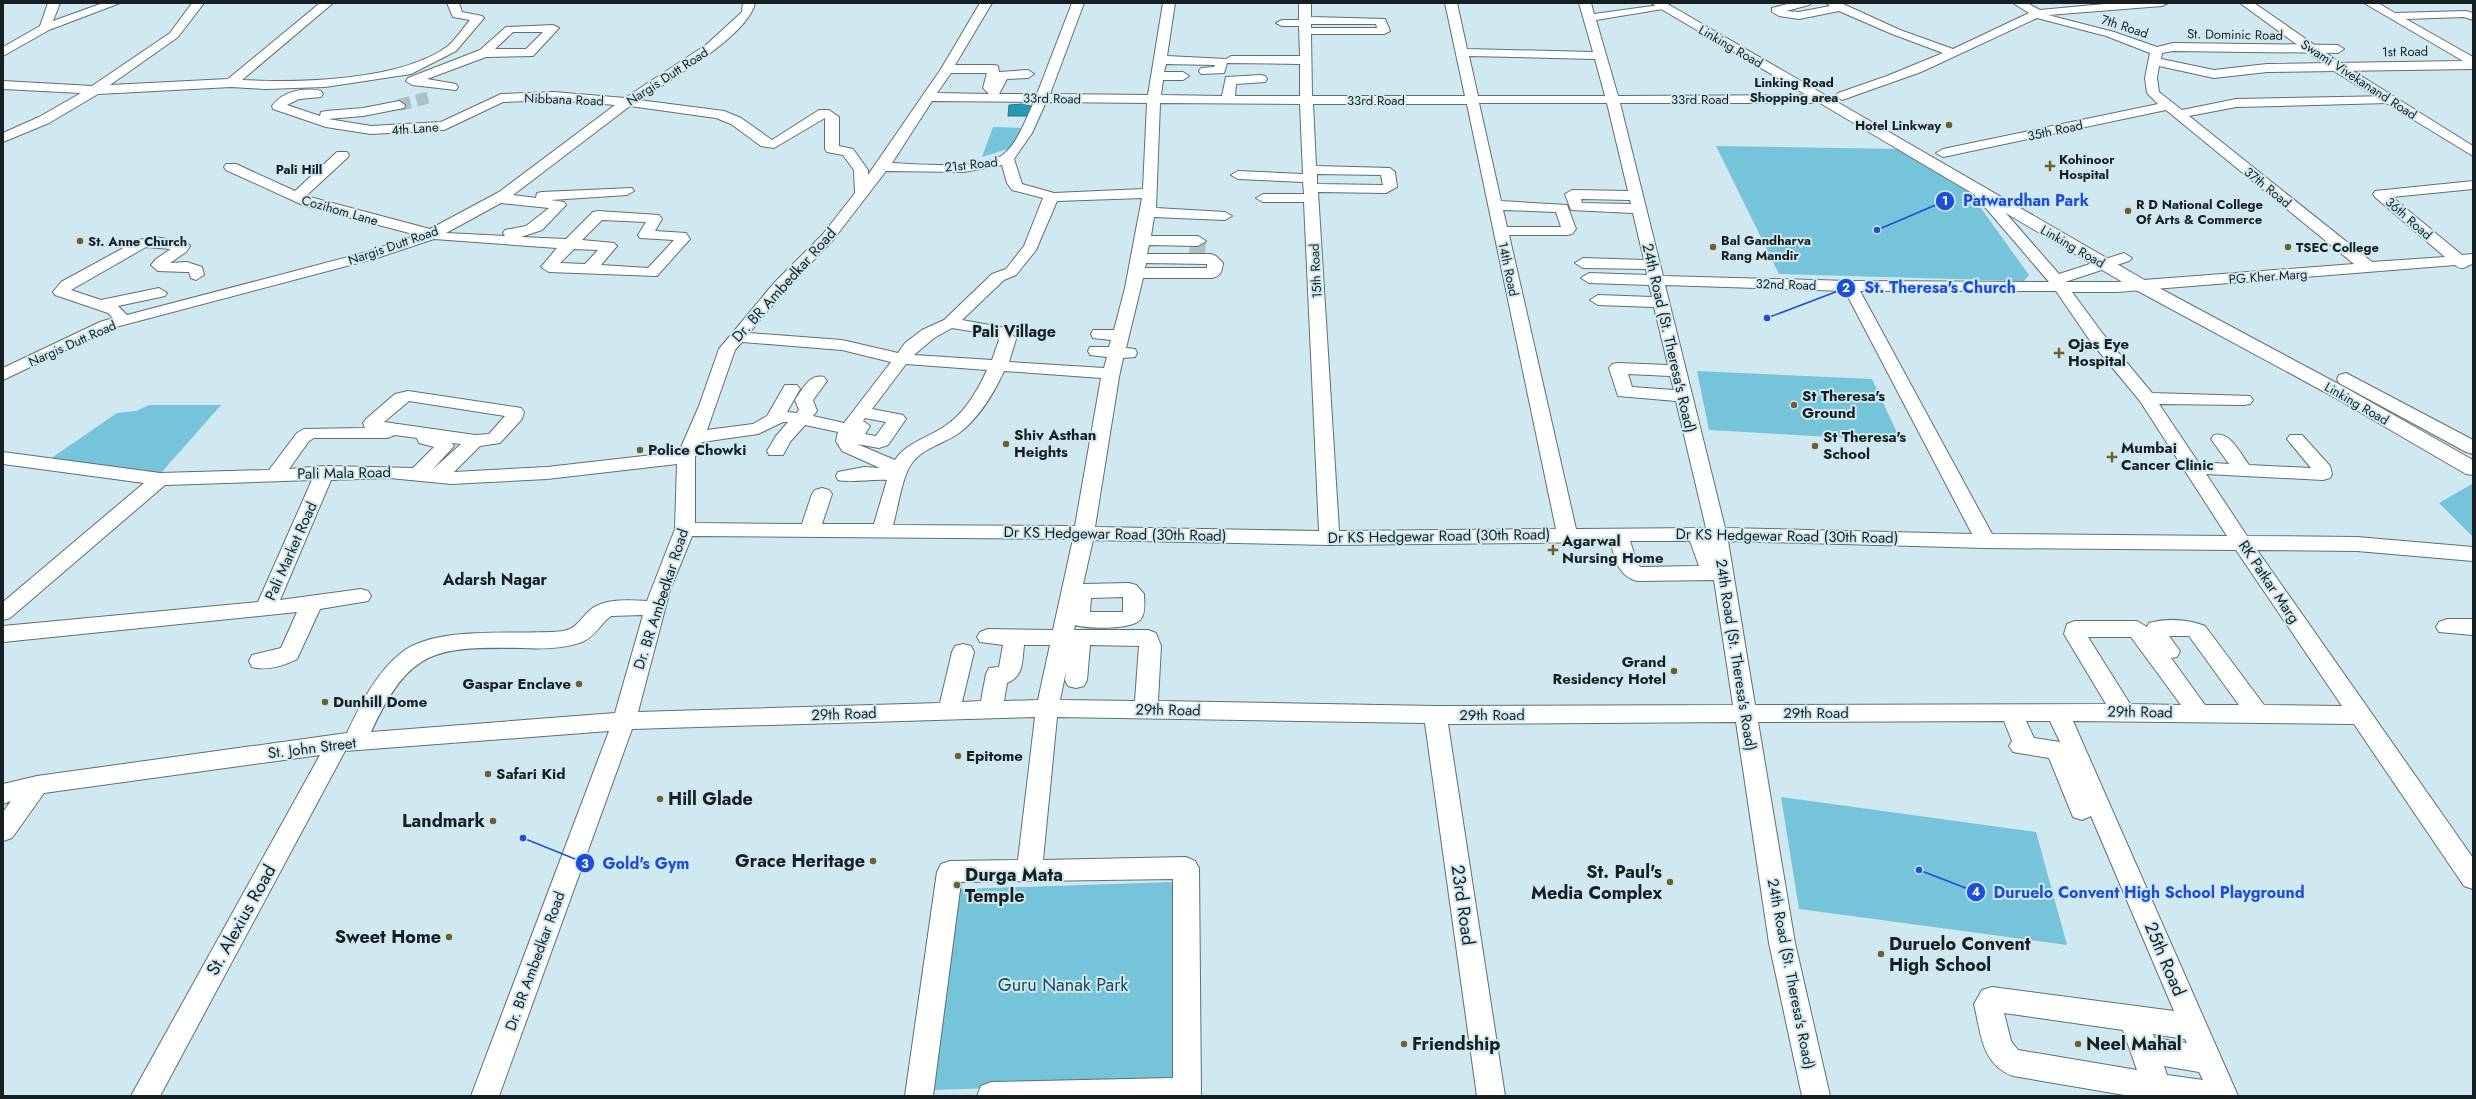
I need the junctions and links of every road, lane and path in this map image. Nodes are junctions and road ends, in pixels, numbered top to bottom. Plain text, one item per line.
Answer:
1 (102, 3) edge
2 (114, 3) edge
3 (198, 3) edge
4 (328, 3) edge
5 (453, 3) edge
6 (749, 3) edge
7 (986, 3) edge
8 (1078, 3) edge
9 (1169, 3) edge
10 (1305, 3) edge
11 (1451, 3) edge
12 (1585, 3) edge
13 (1678, 3) edge
14 (1805, 3) edge
15 (2019, 3) edge
16 (2162, 3) edge
17 (2246, 3) edge
18 (2267, 3) edge
19 (2370, 3) edge
20 (1660, 5) edge
21 (1836, 5) edge
22 (69, 6) edge
23 (2036, 14) junction
24 (2392, 16) junction
25 (2473, 17) edge
26 (1590, 18) junction
27 (1282, 23) dead end
28 (2300, 24) dead end
29 (2473, 24) edge
30 (2409, 25) junction
31 (45, 28) junction
32 (1305, 31) junction
33 (2319, 37) dead end
34 (1504, 41) dead end
35 (1460, 47) junction
36 (1514, 49) dead end
37 (2338, 49) junction
38 (2313, 50) junction
39 (3, 52) edge
40 (484, 53) junction
41 (1953, 53) junction
42 (1601, 56) junction
43 (2155, 56) junction
44 (1232, 60) dead end
45 (2473, 63) edge
46 (1306, 66) junction
47 (1163, 67) junction
48 (2337, 67) junction
49 (2365, 67) junction
50 (947, 69) junction
51 (1205, 71) dead end
52 (1028, 74) dead end
53 (1051, 74) junction
54 (1187, 74) dead end
55 (2384, 79) dead end
56 (414, 81) junction
57 (231, 83) junction
58 (3, 85) edge
59 (1196, 86) dead end
60 (95, 90) junction
61 (956, 92) dead end
62 (989, 93) junction
63 (325, 95) junction
64 (1842, 96) junction
65 (431, 97) tunnel mouth
66 (929, 97) junction
67 (1042, 97) junction
68 (501, 98) joint
69 (1154, 99) junction
70 (1195, 99) junction
71 (1823, 99) junction
72 (2388, 99) junction
73 (1228, 100) junction
74 (1306, 100) junction
75 (1472, 100) junction
76 (1613, 100) junction
77 (627, 102) junction
78 (399, 105) tunnel mouth
79 (2166, 106) junction
80 (302, 114) junction
81 (2178, 115) junction
82 (2439, 115) dead end
83 (2473, 136) edge
84 (3, 138) edge
85 (2473, 152) edge
86 (1943, 153) junction
87 (342, 155) dead end
88 (1007, 158) junction
89 (231, 167) dead end
90 (882, 167) junction
91 (1238, 175) dead end
92 (1310, 184) junction
93 (2473, 185) edge
94 (1978, 190) junction
95 (627, 191) dead end
96 (862, 193) junction
97 (1150, 193) junction
98 (501, 196) junction
99 (2017, 196) dead end
100 (1051, 197) junction
101 (296, 198) junction
102 (1263, 198) dead end
103 (1503, 206) junction
104 (1147, 212) junction
105 (1225, 216) dead end
106 (1501, 231) junction
107 (1517, 231) junction
108 (436, 232) junction
109 (1146, 240) junction
110 (569, 244) junction
111 (2104, 246) dead end
112 (2473, 258) edge
113 (2458, 260) junction
114 (1143, 263) junction
115 (1583, 263) dead end
116 (2106, 265) junction
117 (2369, 268) junction
118 (589, 270) junction
119 (2137, 270) junction
120 (2473, 271) edge
121 (196, 275) dead end
122 (1592, 279) dead end
123 (2168, 283) junction
124 (2059, 284) junction
125 (1652, 285) junction
126 (1850, 286) junction
127 (159, 293) dead end
128 (1598, 300) dead end
129 (100, 305) junction
130 (123, 320) junction
131 (950, 322) junction
132 (1099, 334) dead end
133 (738, 337) junction
134 (1096, 351) dead end
135 (901, 359) junction
136 (1114, 361) junction
137 (997, 366) junction
138 (3, 375) edge
139 (818, 381) dead end
140 (1008, 384) dead end
141 (791, 389) dead end
142 (2147, 398) junction
143 (2244, 400) dead end
144 (865, 413) junction
145 (775, 418) junction
146 (803, 419) junction
147 (758, 429) junction
148 (852, 430) junction
149 (696, 437) junction
150 (2220, 439) dead end
151 (2296, 439) dead end
152 (475, 441) junction
153 (2473, 448) edge
154 (686, 457) junction
155 (3, 458) edge
156 (2195, 468) junction
157 (2473, 469) edge
158 (2244, 471) junction
159 (325, 472) junction
160 (897, 472) junction
161 (276, 474) junction
162 (417, 475) junction
163 (845, 476) dead end
164 (438, 477) junction
165 (160, 479) junction
166 (882, 488) dead end
167 (822, 494) dead end
168 (685, 529) junction
169 (810, 530) junction
170 (876, 530) junction
171 (1084, 533) junction
172 (1567, 534) junction
173 (1704, 535) junction
174 (1618, 537) junction
175 (1329, 538) junction
176 (1986, 541) junction
177 (2241, 542) junction
178 (2473, 554) edge
179 (1718, 573) junction
180 (361, 596) dead end
181 (312, 602) junction
182 (656, 608) junction
183 (266, 609) junction
184 (3, 613) edge
185 (2447, 627) dead end
186 (2473, 628) edge
187 (3, 634) edge
188 (988, 637) dead end
189 (1015, 637) junction
190 (1071, 637) junction
191 (963, 652) dead end
192 (260, 661) dead end
193 (1076, 680) dead end
194 (1047, 708) junction
195 (991, 710) junction
196 (1146, 710) junction
197 (949, 711) junction
198 (2011, 712) junction
199 (2058, 712) junction
200 (2123, 712) junction
201 (1745, 713) junction
202 (2206, 713) junction
203 (2258, 714) junction
204 (1435, 715) junction
205 (2360, 715) junction
206 (624, 721) junction
207 (347, 743) junction
208 (37, 785) junction
209 (3, 794) edge
210 (2085, 802) junction
211 (3, 831) edge
212 (1029, 870) junction
213 (2473, 878) edge
214 (2133, 1018) junction
215 (2194, 1027) junction
216 (2144, 1050) junction
217 (2208, 1060) junction
218 (2157, 1087) junction
219 (1187, 1094) edge
220 (145, 1096) edge
221 (485, 1096) edge
222 (919, 1096) edge
223 (991, 1096) edge
224 (1491, 1096) edge
225 (1816, 1096) edge
226 (2213, 1096) edge
227 (2224, 1096) edge

1 - 22 street
2 - 22 street
3 - 60 street
4 - 57 street
5 - 57 street
6 - 77 street, Nargis Dutt Road
7 - 50 street, Dr. BR Ambedkar Road
8 - 53 street, 21st Road
9 - 47 street
10 - 32 street, 15th Road
11 - 35 street, 14th Road
12 - 26 street, 24th Road (St. Theresa's Road)
13 - 64 main road, Linking Road
14 - 21 street
15 - 23 street, 7th Road
16 - 23 street
17 - 38 main road, Swami Vivekanand Road
18 - 28 main road, Swami Vivekanand Road
19 - 24 street
20 - 26 street
20 - 71 main road, Linking Road
21 - 41 street
22 - 31 street
22 - 31 street
23 - 41 street
23 - 43 street, 7th Road
24 - 25 street
24 - 30 street
26 - 42 street, 24th Road (St. Theresa's Road)
27 - 32 street
29 - 30 street
30 - 45 street
31 - 39 street
32 - 32 street
32 - 46 street, 15th Road
33 - 37 main road, Swami Vivekanand Road
34 - 35 street
35 - 36 street
35 - 42 street
35 - 75 street, 14th Road
37 - 38 street, St. Dominic Road
37 - 49 main road, Swami Vivekanand Road
38 - 43 street, St. Dominic Road
38 - 48 main road, Swami Vivekanand Road
40 - 40 street
40 - 56 street
41 - 64 street
42 - 76 street, 24th Road (St. Theresa's Road)
43 - 48 street, 7th Road
43 - 79 street, 37th Road
44 - 46 street
45 - 49 street, 1st Road
46 - 73 street
46 - 74 street, 15th Road
47 - 51 street
47 - 54 street
47 - 69 street
48 - 49 street, 1st Road
48 - 72 main road, Swami Vivekanand Road
49 - 55 main road, Swami Vivekanand Road
50 - 62 street
50 - 66 street, Dr. BR Ambedkar Road
52 - 62 street
53 - 62 street
53 - 67 street, 21st Road
56 - 63 street
56 - 65 street
57 - 60 street
58 - 60 street
59 - 70 street
60 - 84 street
61 - 62 street
62 - 66 street, 33rd Road
62 - 67 street, 33rd Road
63 - 80 street
63 - 80 street, 4th Lane
64 - 86 main road, Linking Road
66 - 90 street, Dr. BR Ambedkar Road
67 - 69 street, 33rd Road
67 - 88 street, 21st Road
68 - 77 street, Nibbana Road
68 - 80 street, 4th Lane
69 - 70 street, 33rd Road
69 - 97 street
70 - 73 street, 33rd Road
71 - 76 street, 33rd Road
71 - 94 main road, Linking Road
72 - 81 street
72 - 85 main road, Swami Vivekanand Road
73 - 74 street, 33rd Road
74 - 75 street, 33rd Road
74 - 92 street, 15th Road
75 - 76 street, 33rd Road
75 - 103 street, 14th Road
76 - 125 street, 24th Road (St. Theresa's Road)
77 - 96 street, Nibbana Road
77 - 98 street, Nargis Dutt Road
78 - 80 street
79 - 81 street, 37th Road
79 - 86 street, 35th Road
81 - 117 street, 37th Road
82 - 83 main road, Swami Vivekanand Road
86 - 99 main road, Linking Road
87 - 101 street
88 - 90 street, 21st Road
88 - 100 street
89 - 101 street, Cozihom Lane
90 - 96 street, Dr. BR Ambedkar Road
91 - 92 street
92 - 102 street
92 - 175 street, 15th Road
93 - 113 street, 36th Road
94 - 116 main road, Linking Road
94 - 124 street, RK Patkar Marg
95 - 98 street
96 - 133 street, Dr. BR Ambedkar Road
97 - 100 street
97 - 104 street
98 - 108 street, Nargis Dutt Road
98 - 108 street
100 - 131 street
101 - 108 street, Cozihom Lane
103 - 106 street, 14th Road
103 - 107 street
103 - 107 street
104 - 105 street
104 - 109 street
106 - 107 street
106 - 172 street, 14th Road
108 - 110 street
108 - 130 street, Nargis Dutt Road
109 - 114 street
109 - 114 street
110 - 118 street
110 - 118 street
110 - 118 street
111 - 119 main road, Linking Road
112 - 113 street, PG Kher Marg
113 - 117 street, PG Kher Marg
113 - 120 street, 36th Road
114 - 136 street
115 - 125 street
116 - 119 main road, Linking Road
116 - 119 street, PG Kher Marg
116 - 124 street, PG Kher Marg
117 - 123 street, PG Kher Marg
119 - 123 street, PG Kher Marg
119 - 124 street, PG Kher Marg
119 - 157 main road, Linking Road
121 - 129 street
122 - 125 street
123 - 153 main road, Linking Road
124 - 126 street, 32nd Road
124 - 142 street, RK Patkar Marg
125 - 126 street, 32nd Road
125 - 128 street
125 - 173 street, 24th Road (St. Theresa's Road)
126 - 176 street
127 - 129 street
129 - 130 street
130 - 138 street, Nargis Dutt Road
131 - 135 street
131 - 137 street
132 - 136 street
133 - 135 street
133 - 149 street, Dr. BR Ambedkar Road
134 - 136 street
135 - 137 street
135 - 144 street
136 - 137 street
136 - 140 street
136 - 171 street
137 - 160 street
139 - 146 street
141 - 145 street
142 - 143 street
142 - 156 street, RK Patkar Marg
144 - 148 street
144 - 148 street
145 - 146 street
145 - 147 street
146 - 147 street
146 - 148 street
147 - 149 street
148 - 160 street
149 - 154 street, Dr. BR Ambedkar Road
150 - 158 street
151 - 158 street
152 - 152 street
152 - 164 street
154 - 164 street, Pali Mala Road
154 - 168 street, Dr. BR Ambedkar Road
155 - 165 street, Pali Mala Road
156 - 158 street
156 - 177 street, RK Patkar Marg
159 - 161 street, Pali Mala Road
159 - 162 street, Pali Mala Road
159 - 183 street, Pali Market Road
160 - 163 street
160 - 170 street
161 - 162 street
161 - 165 street, Pali Mala Road
162 - 164 street, Pali Mala Road
165 - 184 street
166 - 170 street
167 - 169 street
168 - 169 street, Dr KS Hedgewar Road (30th Road)
168 - 182 street, Dr. BR Ambedkar Road
169 - 170 street, Dr KS Hedgewar Road (30th Road)
170 - 171 street, Dr KS Hedgewar Road (30th Road)
171 - 175 street, Dr KS Hedgewar Road (30th Road)
171 - 190 street
172 - 174 street, Dr KS Hedgewar Road (30th Road)
172 - 175 street, Dr KS Hedgewar Road (30th Road)
173 - 174 street, Dr KS Hedgewar Road (30th Road)
173 - 176 street, Dr KS Hedgewar Road (30th Road)
173 - 179 street, 24th Road (St. Theresa's Road)
174 - 179 street
176 - 177 street, Dr KS Hedgewar Road (30th Road)
177 - 178 street, Dr KS Hedgewar Road (30th Road)
177 - 205 street, RK Patkar Marg
179 - 201 street, 24th Road (St. Theresa's Road)
180 - 181 street
181 - 183 street
181 - 192 street
182 - 206 street, Dr. BR Ambedkar Road
182 - 207 street, St. Alexius Road
183 - 187 street
185 - 186 street
188 - 189 street
189 - 190 street
189 - 195 street
190 - 193 street
190 - 194 street
190 - 196 street
191 - 197 street
194 - 195 street, 29th Road
194 - 196 street, 29th Road
194 - 212 street
195 - 197 street, 29th Road
196 - 204 street, 29th Road
197 - 206 street, 29th Road
198 - 199 street, 29th Road
198 - 201 street, 29th Road
198 - 210 street
199 - 200 street, 29th Road
199 - 210 street, 25th Road
200 - 202 street, 29th Road
200 - 202 street
201 - 204 street, 29th Road
201 - 225 street, 24th Road (St. Theresa's Road)
202 - 203 street, 29th Road
202 - 203 street
203 - 205 street, 29th Road
204 - 224 street, 23rd Road
205 - 213 street, RK Patkar Marg
206 - 207 street, St. John Street
206 - 221 street, Dr. BR Ambedkar Road
207 - 208 street, St. John Street
207 - 220 street, St. Alexius Road
208 - 209 street, St. John Street
208 - 211 street
210 - 215 street, 25th Road
212 - 219 street
212 - 222 street
214 - 215 street
214 - 216 street
214 - 218 street
215 - 217 street, 25th Road
216 - 217 street
216 - 218 street
217 - 227 street, 25th Road
218 - 226 street
219 - 223 street

